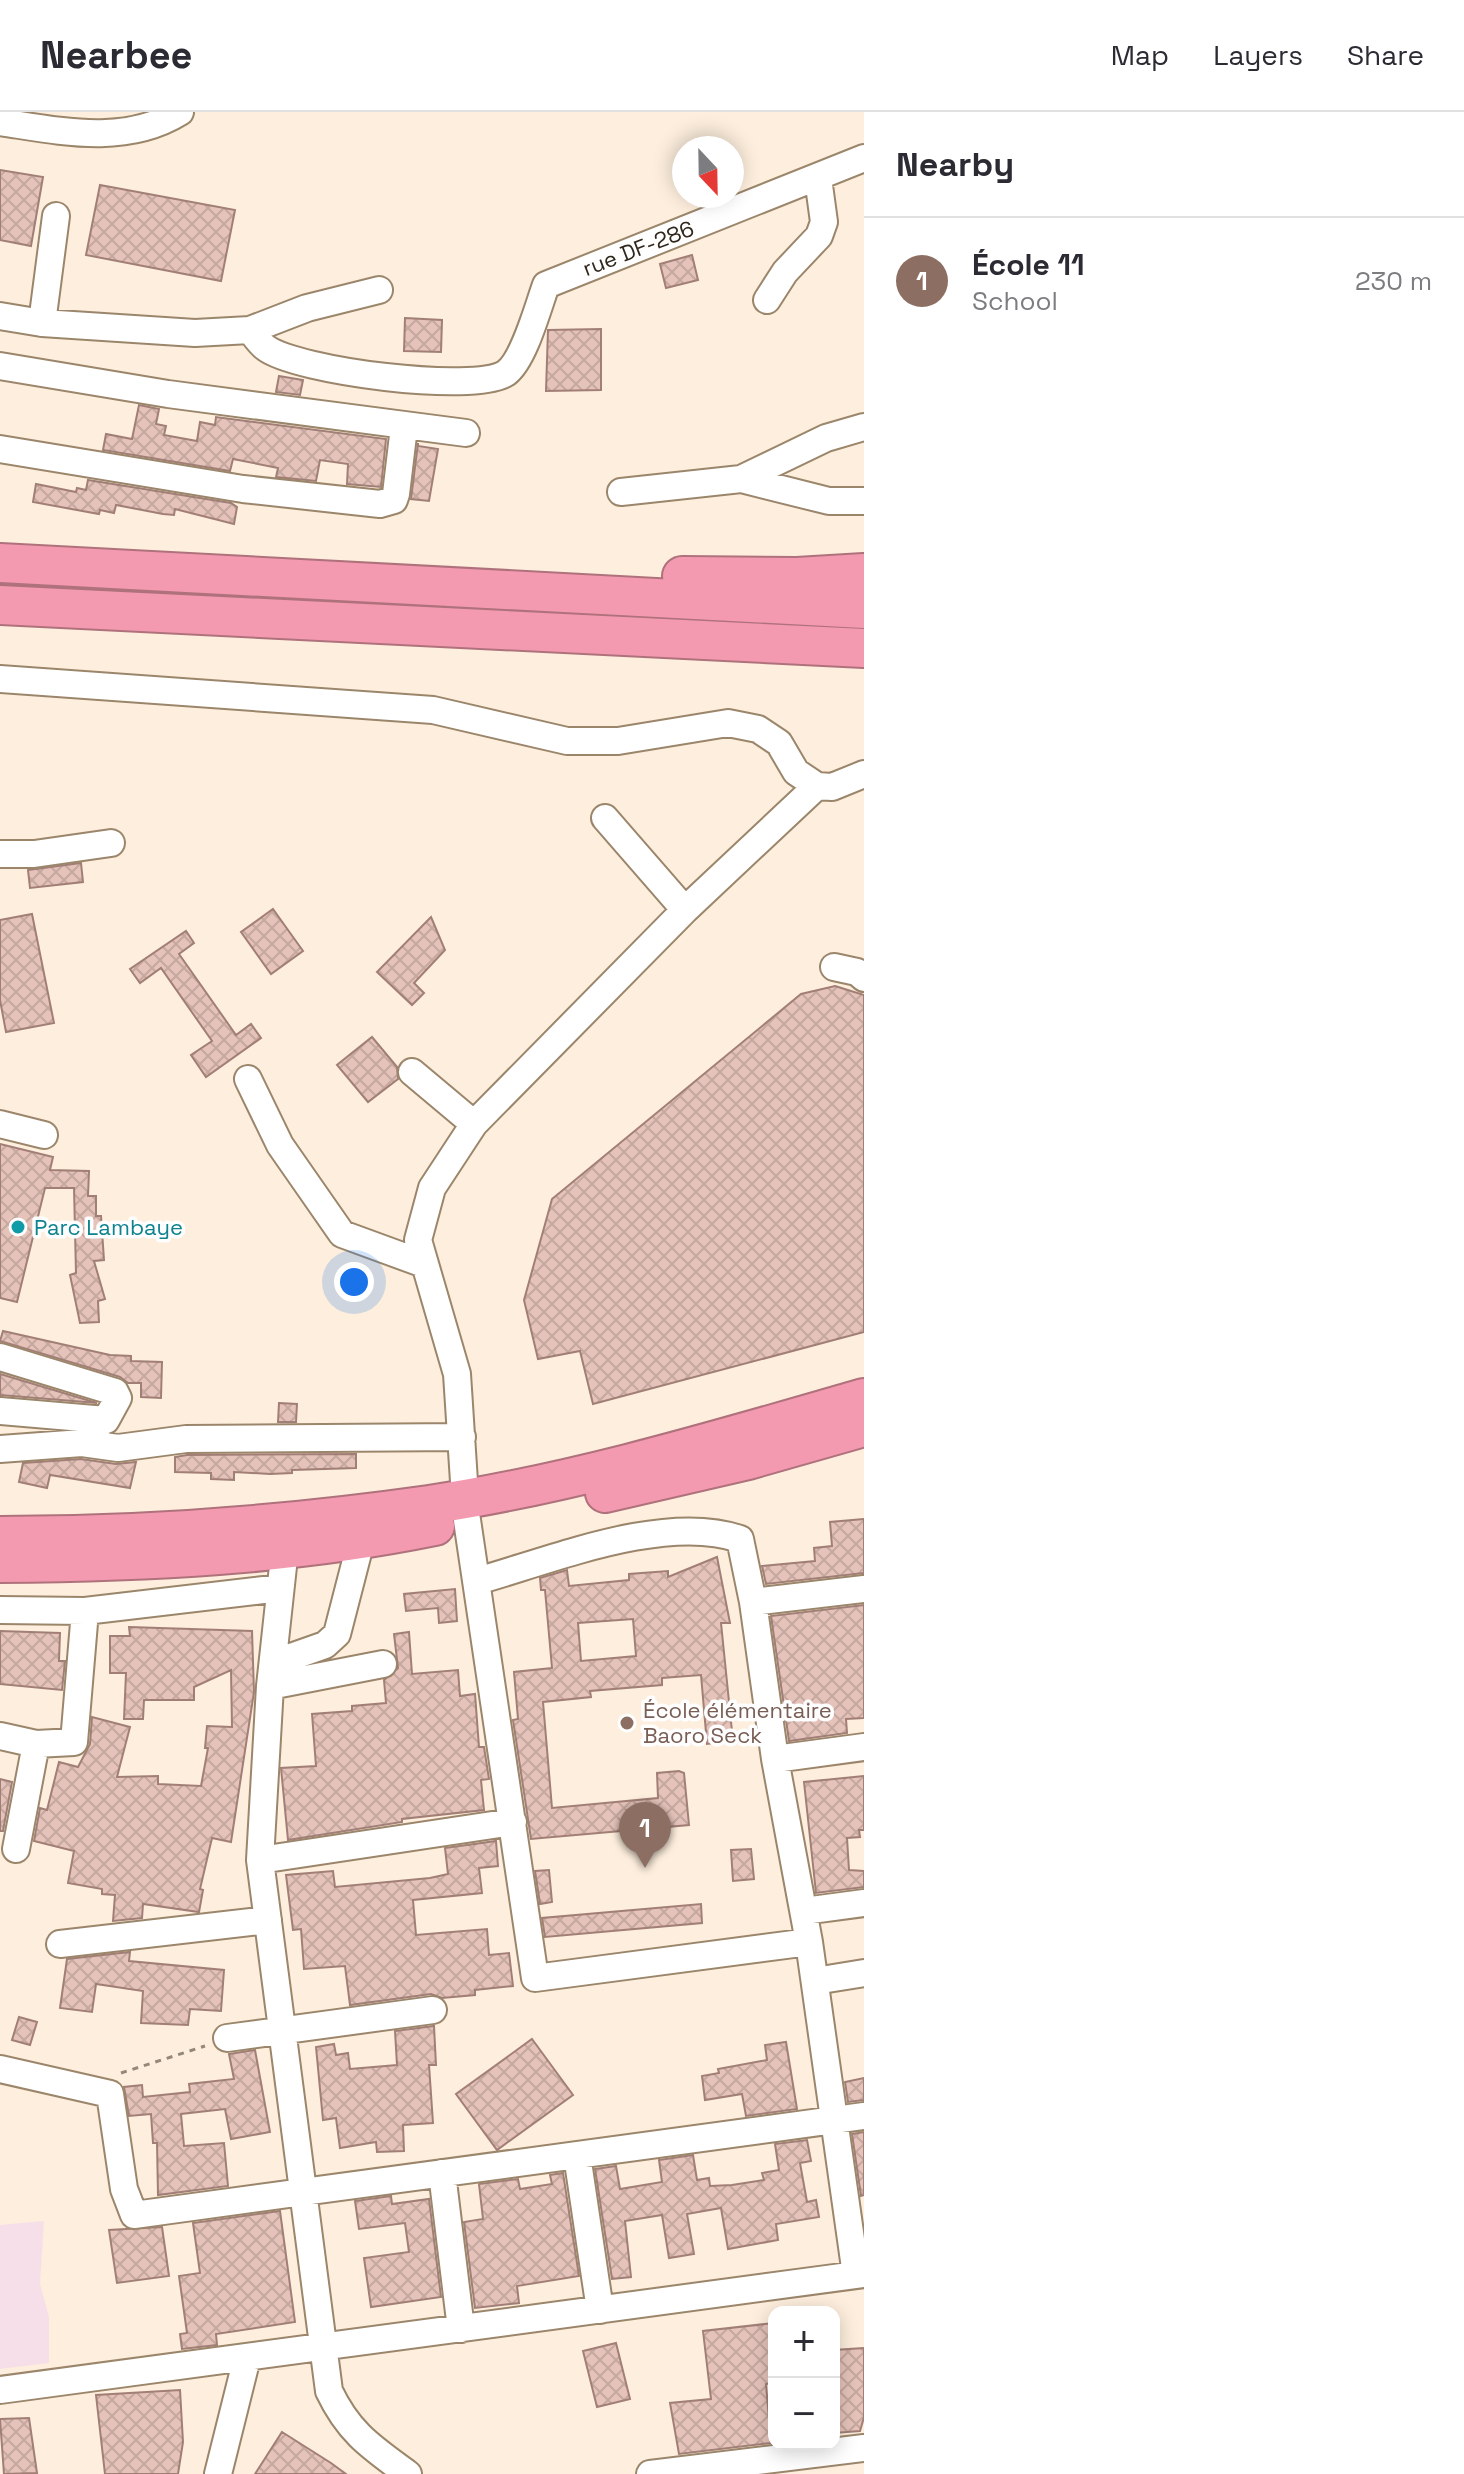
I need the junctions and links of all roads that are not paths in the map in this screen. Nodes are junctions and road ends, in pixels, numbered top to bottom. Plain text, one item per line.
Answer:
1 (180, 112) edge
2 (0, 122) edge
3 (864, 158) edge
4 (818, 178) junction
5 (56, 216) dead end
6 (379, 290) dead end
7 (767, 300) dead end
8 (0, 316) edge
9 (42, 323) junction
10 (250, 330) junction
11 (0, 366) edge
12 (404, 427) junction
13 (864, 427) edge
14 (466, 433) dead end
15 (0, 449) edge
16 (741, 479) junction
17 (621, 492) dead end
18 (864, 501) edge
19 (0, 563) edge
20 (864, 573) edge
21 (562, 592) junction
22 (0, 605) edge
23 (864, 609) edge
24 (864, 648) edge
25 (0, 679) edge
26 (864, 774) edge
27 (817, 786) junction
28 (605, 818) dead end
29 (111, 843) dead end
30 (0, 854) edge
31 (685, 910) junction
32 (834, 967) dead end
33 (864, 978) edge
34 (412, 1072) dead end
35 (248, 1079) dead end
36 (0, 1124) edge
37 (474, 1124) junction
38 (44, 1135) dead end
39 (424, 1264) junction
40 (0, 1357) edge
41 (864, 1398) edge
42 (0, 1411) edge
43 (106, 1420) junction
44 (864, 1427) edge
45 (462, 1437) junction
46 (82, 1443) junction
47 (0, 1449) edge
48 (466, 1509) junction
49 (0, 1536) edge
50 (361, 1541) junction
51 (285, 1548) junction
52 (0, 1563) edge
53 (477, 1581) junction
54 (280, 1588) junction
55 (864, 1589) edge
56 (753, 1602) junction
57 (0, 1610) edge
58 (85, 1611) junction
59 (383, 1664) dead end
60 (272, 1674) junction
61 (0, 1736) edge
62 (36, 1744) junction
63 (864, 1747) edge
64 (775, 1759) junction
65 (513, 1822) junction
66 (16, 1849) dead end
67 (260, 1860) junction
68 (864, 1903) edge
69 (804, 1911) junction
70 (268, 1920) junction
71 (809, 1942) junction
72 (60, 1944) dead end
73 (864, 1973) edge
74 (815, 1981) junction
75 (433, 2010) dead end
76 (283, 2029) junction
77 (227, 2038) road end
78 (0, 2069) edge
79 (864, 2116) edge
80 (835, 2120) junction
81 (577, 2155) junction
82 (442, 2173) junction
83 (301, 2192) junction
84 (860, 2275) edge
85 (600, 2310) junction
86 (461, 2329) junction
87 (324, 2348) junction
88 (247, 2358) junction
89 (0, 2390) edge
90 (864, 2448) edge
91 (767, 2467) edge
92 (218, 2474) edge
93 (408, 2474) edge
94 (650, 2474) edge

1 - 2 street
3 - 4 street, rue DF-286
4 - 7 street
4 - 10 street, rue DF-286
5 - 9 street
6 - 10 street
8 - 9 street
9 - 10 street
11 - 12 street
12 - 14 street
12 - 15 street
13 - 16 street
16 - 17 street
16 - 18 street
19 - 21 highway
20 - 21 highway
21 - 23 highway
22 - 24 highway
25 - 27 street
26 - 27 street
27 - 31 street
28 - 31 street
29 - 30 street
31 - 37 street
32 - 33 street
34 - 37 street
35 - 39 street
36 - 38 street
37 - 39 street
39 - 45 street
40 - 43 street
41 - 48 highway
42 - 43 street
43 - 46 street
44 - 48 highway
45 - 46 street
45 - 48 street
46 - 47 street
48 - 49 highway
48 - 50 highway
48 - 53 street
50 - 51 highway
50 - 60 street
51 - 52 highway
51 - 54 street
53 - 56 street
53 - 65 street
54 - 58 street
54 - 60 street
55 - 56 street
56 - 64 street
57 - 58 street
58 - 62 street
59 - 60 street
60 - 67 street
61 - 62 street
62 - 66 street
63 - 64 street
64 - 69 street
65 - 67 street
65 - 71 street
67 - 70 street
68 - 69 street
69 - 71 street
70 - 72 street
70 - 76 street
71 - 74 street
73 - 74 street
74 - 80 street
75 - 76 street
76 - 77 street
76 - 83 street
78 - 83 street
79 - 80 street
80 - 81 street
80 - 84 street
81 - 82 street
81 - 85 street
82 - 83 street
82 - 86 street
83 - 87 street
84 - 85 street
85 - 86 street
86 - 87 street
87 - 88 street
87 - 93 street
88 - 89 street
88 - 92 street
90 - 91 street
91 - 94 street

